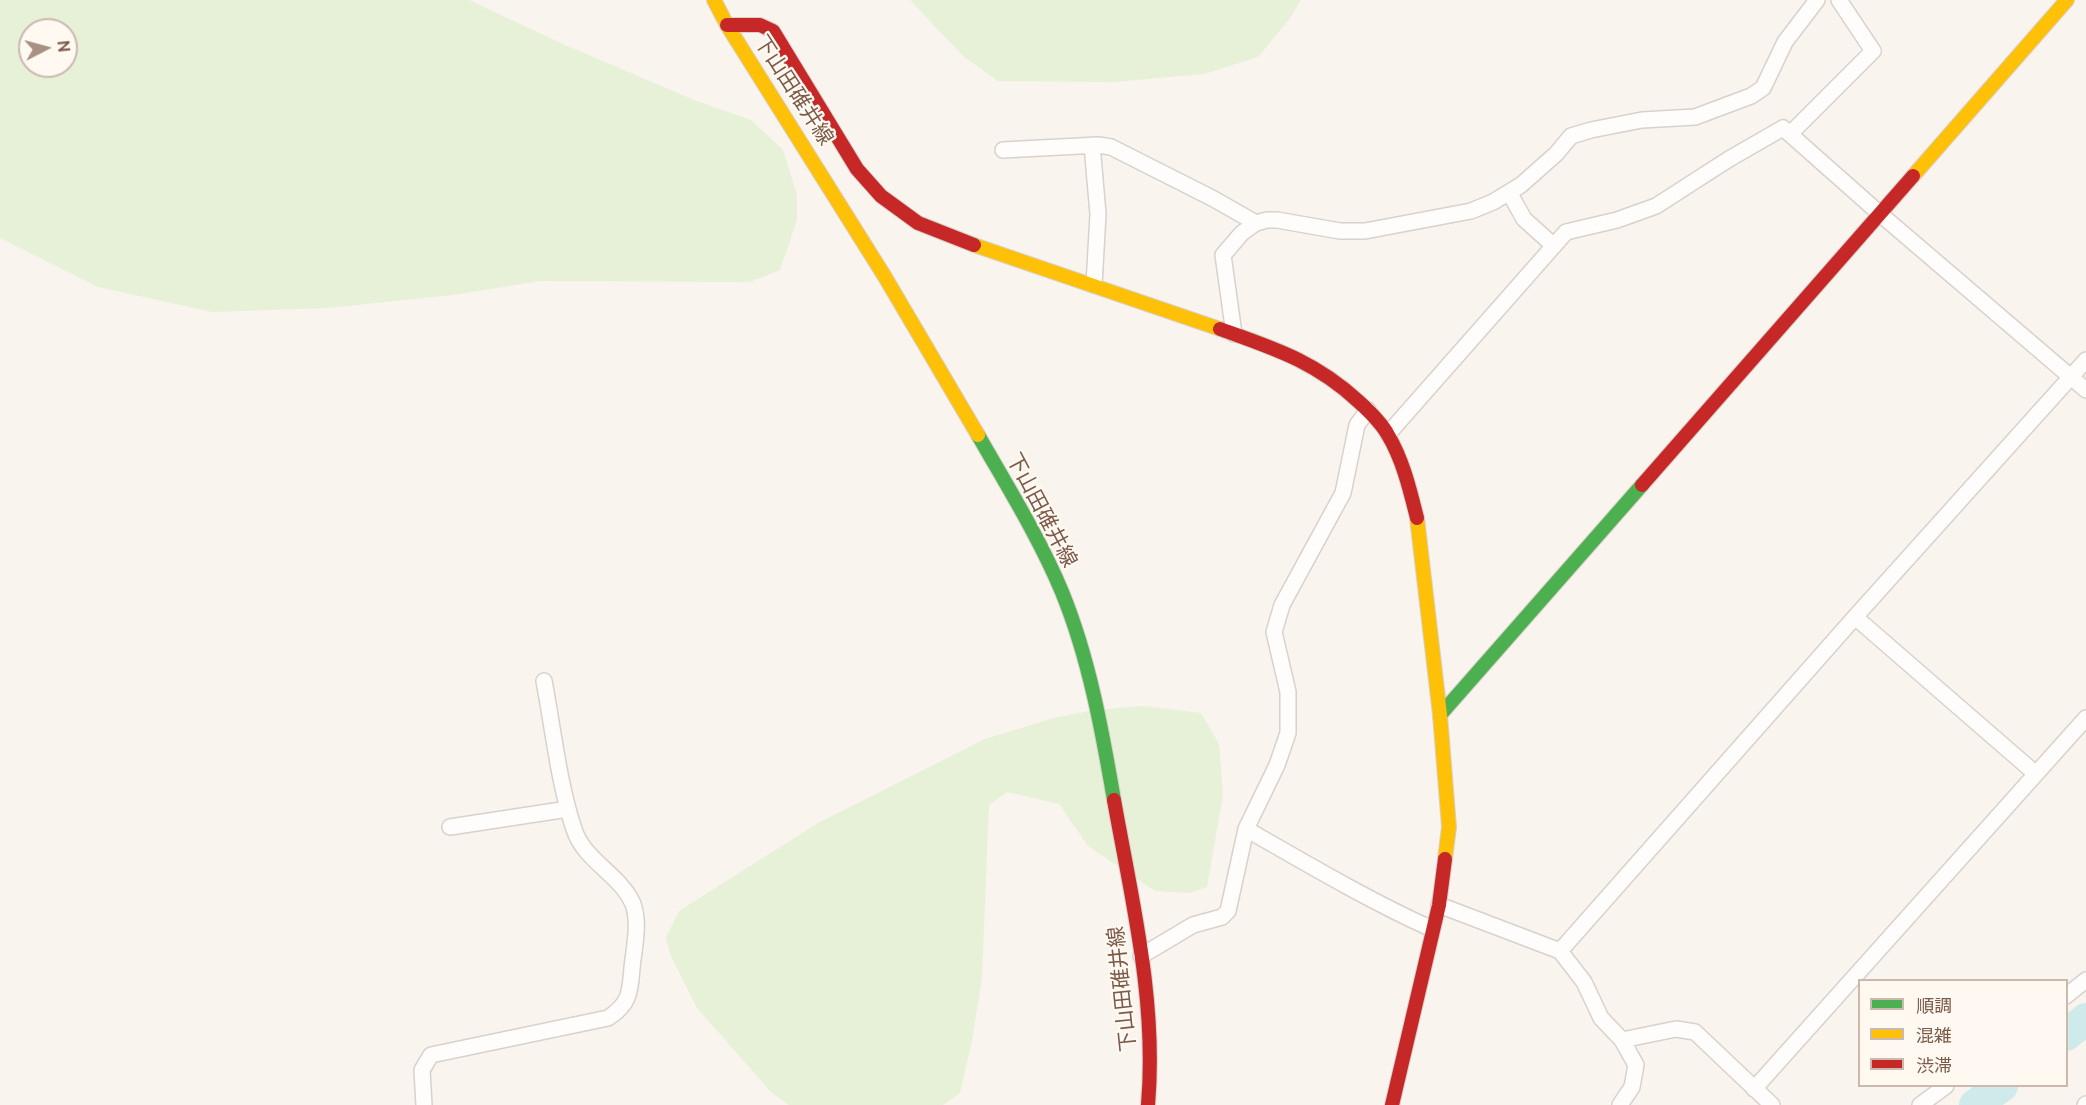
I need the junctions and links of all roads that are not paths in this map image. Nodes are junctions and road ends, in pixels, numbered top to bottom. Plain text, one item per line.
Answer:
1 (714, 0) edge
2 (1817, 0) edge
3 (1839, 0) edge
4 (2067, 0) edge
5 (727, 25) junction
6 (1790, 134) junction
7 (1092, 146) junction
8 (1003, 150) dead end
9 (1509, 192) junction
10 (1879, 213) junction
11 (1256, 223) junction
12 (1554, 246) junction
13 (1094, 285) junction
14 (1234, 334) junction
15 (2086, 360) edge
16 (2072, 376) junction
17 (2086, 390) edge
18 (1368, 410) junction
19 (1388, 434) junction
20 (1855, 617) junction
21 (544, 681) dead end
22 (1440, 715) junction
23 (2086, 717) edge
24 (2036, 774) junction
25 (568, 809) junction
26 (450, 827) dead end
27 (1246, 829) junction
28 (1439, 905) junction
29 (1432, 929) junction
30 (1560, 951) junction
31 (1141, 956) junction
32 (2086, 980) edge
33 (2068, 995) edge
34 (1622, 1040) junction
35 (1945, 1087) edge
36 (1754, 1089) junction
37 (424, 1105) edge
38 (1148, 1105) edge
39 (1392, 1105) edge
40 (1620, 1105) edge
41 (1772, 1105) edge
42 (1920, 1105) edge

1 - 5 street, 下山田碓井線
2 - 9 street
3 - 6 street
4 - 10 street
5 - 13 street
5 - 31 street, 下山田碓井線
6 - 10 street
6 - 12 street
7 - 8 street
7 - 11 street
7 - 13 street
9 - 11 street
9 - 12 street
10 - 16 street
10 - 22 street
11 - 14 street
12 - 19 street
13 - 14 street
14 - 18 street
15 - 16 street
16 - 17 street
16 - 20 street
18 - 19 street
18 - 27 street
19 - 22 street
20 - 24 street
20 - 30 street
21 - 25 street
22 - 28 street
23 - 24 street
24 - 36 street
25 - 26 street
25 - 37 street
27 - 29 street
27 - 31 street
28 - 29 street
28 - 30 street
29 - 39 street
30 - 34 street
31 - 38 street, 下山田碓井線
32 - 33 street
34 - 36 street
34 - 40 street
35 - 42 street
36 - 41 street

